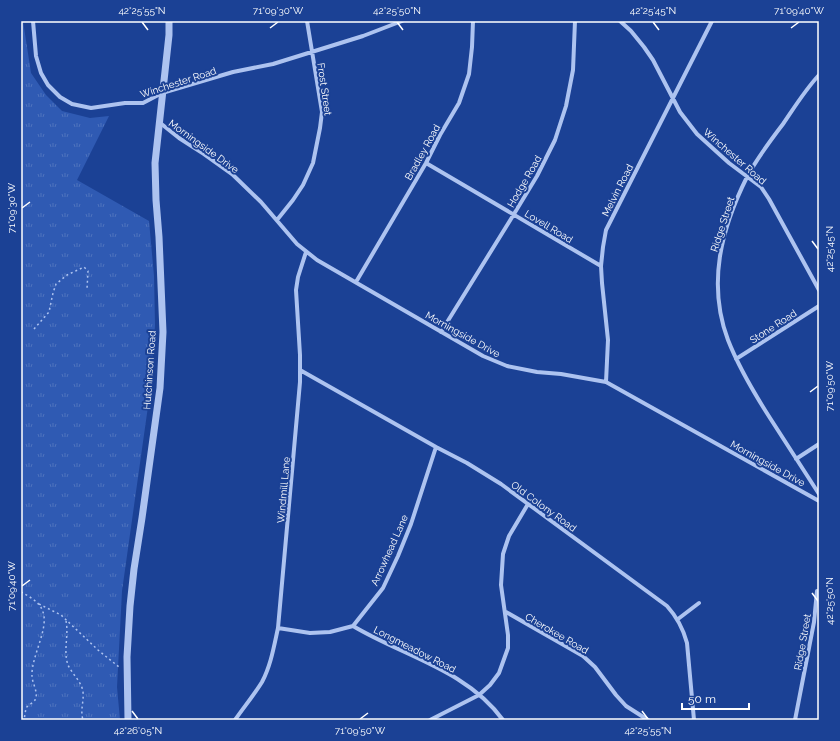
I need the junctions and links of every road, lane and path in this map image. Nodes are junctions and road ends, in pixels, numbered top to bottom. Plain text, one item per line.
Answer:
1 (33, 21) edge
2 (169, 21) edge
3 (307, 21) edge
4 (402, 21) edge
5 (473, 21) edge
6 (575, 21) edge
7 (620, 21) edge
8 (712, 21) edge
9 (311, 52) junction
10 (819, 75) edge
11 (162, 93) junction
12 (673, 97) junction
13 (159, 122) junction
14 (426, 163) junction
15 (747, 176) junction
16 (514, 214) junction
17 (277, 220) junction
18 (306, 252) junction
19 (601, 266) junction
20 (356, 282) junction
21 (88, 289) dead end
22 (819, 290) edge
23 (819, 306) edge
24 (34, 329) dead end
25 (441, 332) junction
26 (736, 359) junction
27 (300, 370) junction
28 (606, 382) junction
29 (819, 444) edge
30 (436, 447) junction
31 (796, 459) junction
32 (819, 494) edge
33 (819, 501) edge
34 (528, 504) junction
35 (817, 591) dead end
36 (21, 592) edge
37 (38, 603) junction
38 (699, 603) dead end
39 (506, 612) junction
40 (65, 619) junction
41 (678, 620) junction
42 (353, 626) junction
43 (278, 628) junction
44 (127, 672) junction
45 (479, 695) junction
46 (24, 720) edge
47 (83, 720) edge
48 (128, 720) edge
49 (236, 720) edge
50 (430, 720) edge
51 (502, 720) edge
52 (648, 720) edge
53 (694, 720) edge
54 (795, 720) edge

1 - 11 street, Winchester Road
2 - 11 street, Hutchinson Road
3 - 9 street, Frost Street
4 - 9 street, Winchester Road
5 - 14 street, Bradley Road
6 - 16 street, Hodge Road
7 - 12 street, Winchester Road
8 - 12 street, Melvin Road
9 - 11 street, Winchester Road
9 - 17 street, Frost Street
10 - 15 street, Ridge Street
11 - 13 street, Hutchinson Road
12 - 15 street, Winchester Road
12 - 19 street, Melvin Road
13 - 17 street, Morningside Drive
13 - 44 street, Hutchinson Road
14 - 16 street, Lovell Road
14 - 20 street, Bradley Road
15 - 22 street, Winchester Road
15 - 26 street, Ridge Street
16 - 19 street, Lovell Road
16 - 25 street, Hodge Road
17 - 18 street, Morningside Drive
18 - 20 street, Morningside Drive
18 - 27 street, Windmill Lane
19 - 28 street, Melvin Road
20 - 25 street, Morningside Drive
21 - 24 path
23 - 26 street, Stone Road
25 - 28 street, Morningside Drive
26 - 31 street, Ridge Street
27 - 30 street, Old Colony Road
27 - 43 street, Windmill Lane
28 - 33 street, Morningside Drive
29 - 31 street
30 - 34 street, Old Colony Road
30 - 42 street, Arrowhead Lane
31 - 32 street, Ridge Street
34 - 39 street
34 - 41 street, Old Colony Road
35 - 54 street, Ridge Street
36 - 37 path
37 - 40 path
37 - 46 path
38 - 41 street
39 - 45 street
39 - 52 street, Cherokee Road
40 - 44 path
40 - 47 path
41 - 53 street, Old Colony Road
42 - 43 street
42 - 45 street, Longmeadow Road
43 - 49 street, Windmill Lane
44 - 48 street, Hutchinson Road
45 - 50 street
45 - 51 street, Longmeadow Road

